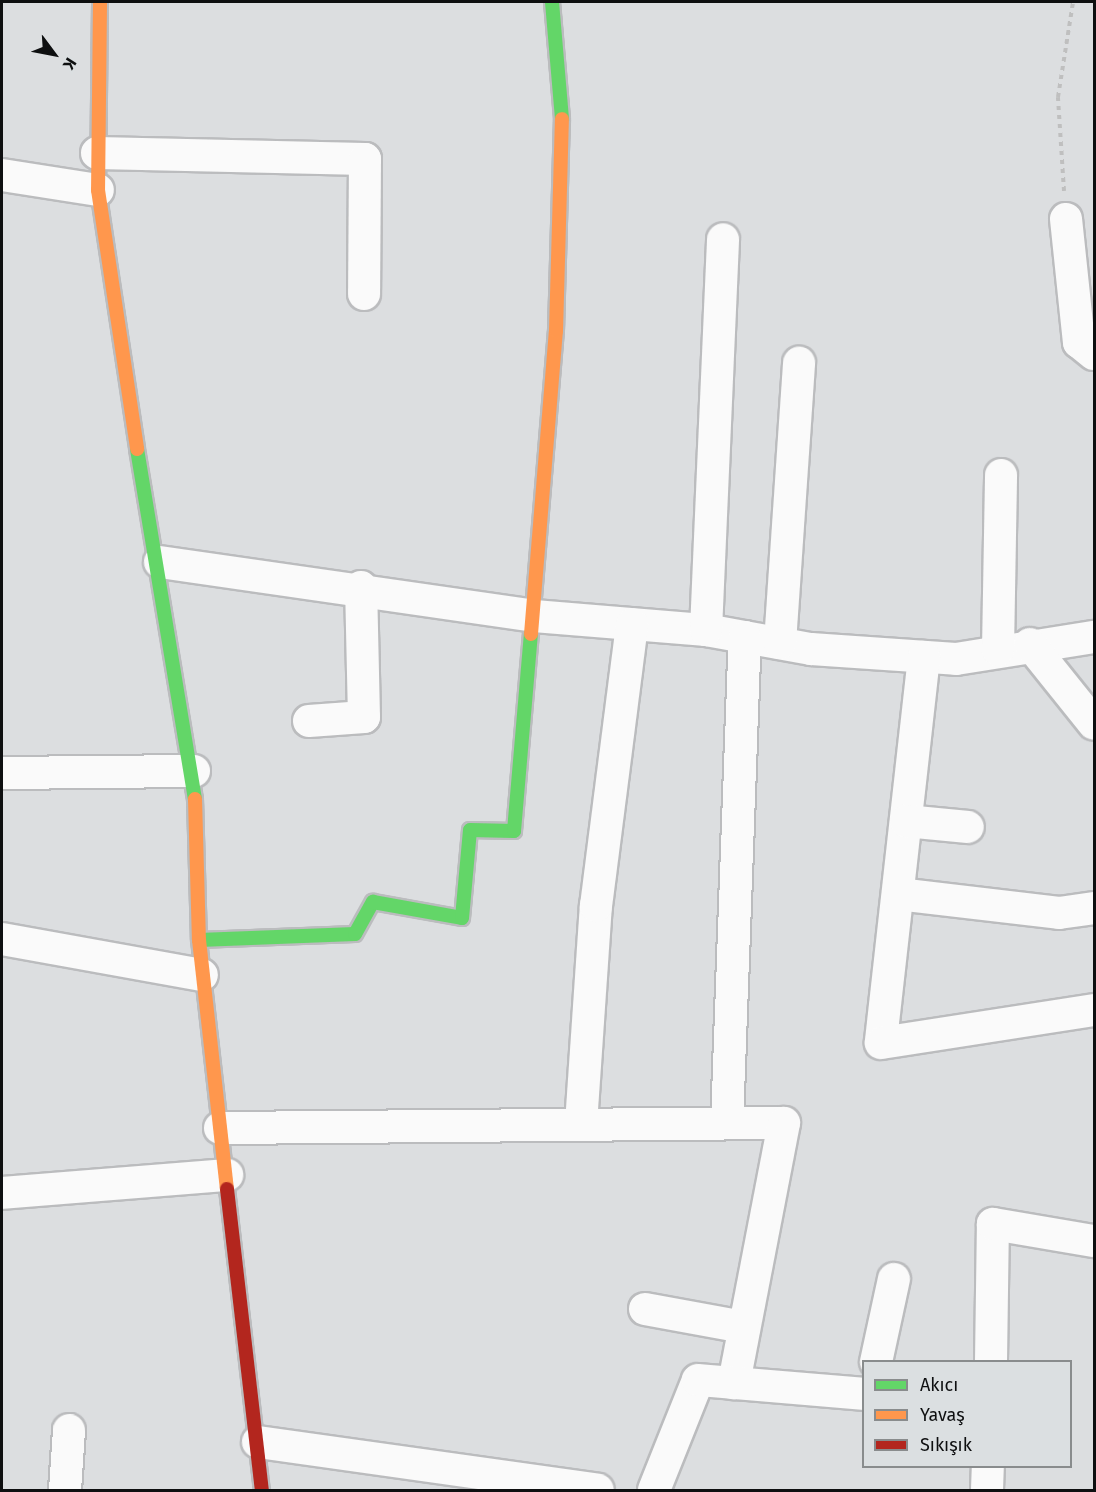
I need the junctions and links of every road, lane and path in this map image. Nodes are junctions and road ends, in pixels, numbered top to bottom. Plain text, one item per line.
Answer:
1 (100, 2) edge
2 (552, 2) edge
3 (1073, 2) edge
4 (97, 153) junction
5 (2, 175) edge
6 (98, 190) junction
7 (1066, 219) joint
8 (723, 239) dead end
9 (364, 294) dead end
10 (1095, 354) edge
11 (799, 363) dead end
12 (1001, 475) dead end
13 (160, 562) junction
14 (361, 587) junction
15 (534, 616) junction
16 (632, 624) junction
17 (706, 630) junction
18 (745, 637) junction
19 (1095, 637) edge
20 (780, 643) junction
21 (1030, 644) junction
22 (998, 650) junction
23 (924, 657) junction
24 (309, 721) dead end
25 (1095, 724) edge
26 (194, 771) junction
27 (2, 773) edge
28 (906, 821) junction
29 (968, 827) dead end
30 (898, 894) junction
31 (1095, 908) edge
32 (2, 939) edge
33 (198, 940) junction
34 (202, 975) junction
35 (1095, 1010) edge
36 (727, 1122) junction
37 (581, 1124) junction
38 (220, 1128) junction
39 (227, 1175) junction
40 (2, 1193) edge
41 (1095, 1241) edge
42 (894, 1279) dead end
43 (645, 1309) dead end
44 (743, 1327) junction
45 (876, 1360) edge
46 (991, 1360) edge
47 (734, 1383) junction
48 (862, 1394) edge
49 (69, 1430) dead end
50 (258, 1442) junction
51 (988, 1468) edge
52 (65, 1491) edge
53 (262, 1491) edge
54 (598, 1491) edge
55 (654, 1491) edge
56 (987, 1491) edge

1 - 4 street
2 - 15 street
3 - 7 path
4 - 6 street
4 - 9 street
5 - 6 street
6 - 13 street
7 - 10 street
8 - 17 street
11 - 20 street
12 - 22 street
13 - 14 street
13 - 26 street
14 - 15 street
14 - 24 street
15 - 16 street
15 - 33 street
16 - 17 street
16 - 37 street
17 - 18 street
18 - 20 street
18 - 36 street
19 - 21 street
20 - 23 street
21 - 22 street
21 - 25 street
22 - 23 street
23 - 28 street
26 - 27 street
26 - 33 street
28 - 29 street
28 - 30 street
30 - 31 street
30 - 35 street
32 - 34 street
33 - 34 street
34 - 38 street
36 - 37 street
36 - 44 street
37 - 38 street
38 - 39 street
39 - 40 street
39 - 50 street
41 - 46 street
42 - 45 street
43 - 44 street
44 - 47 street
47 - 48 street
47 - 55 street
49 - 52 street
50 - 53 street
50 - 54 street
51 - 56 street

